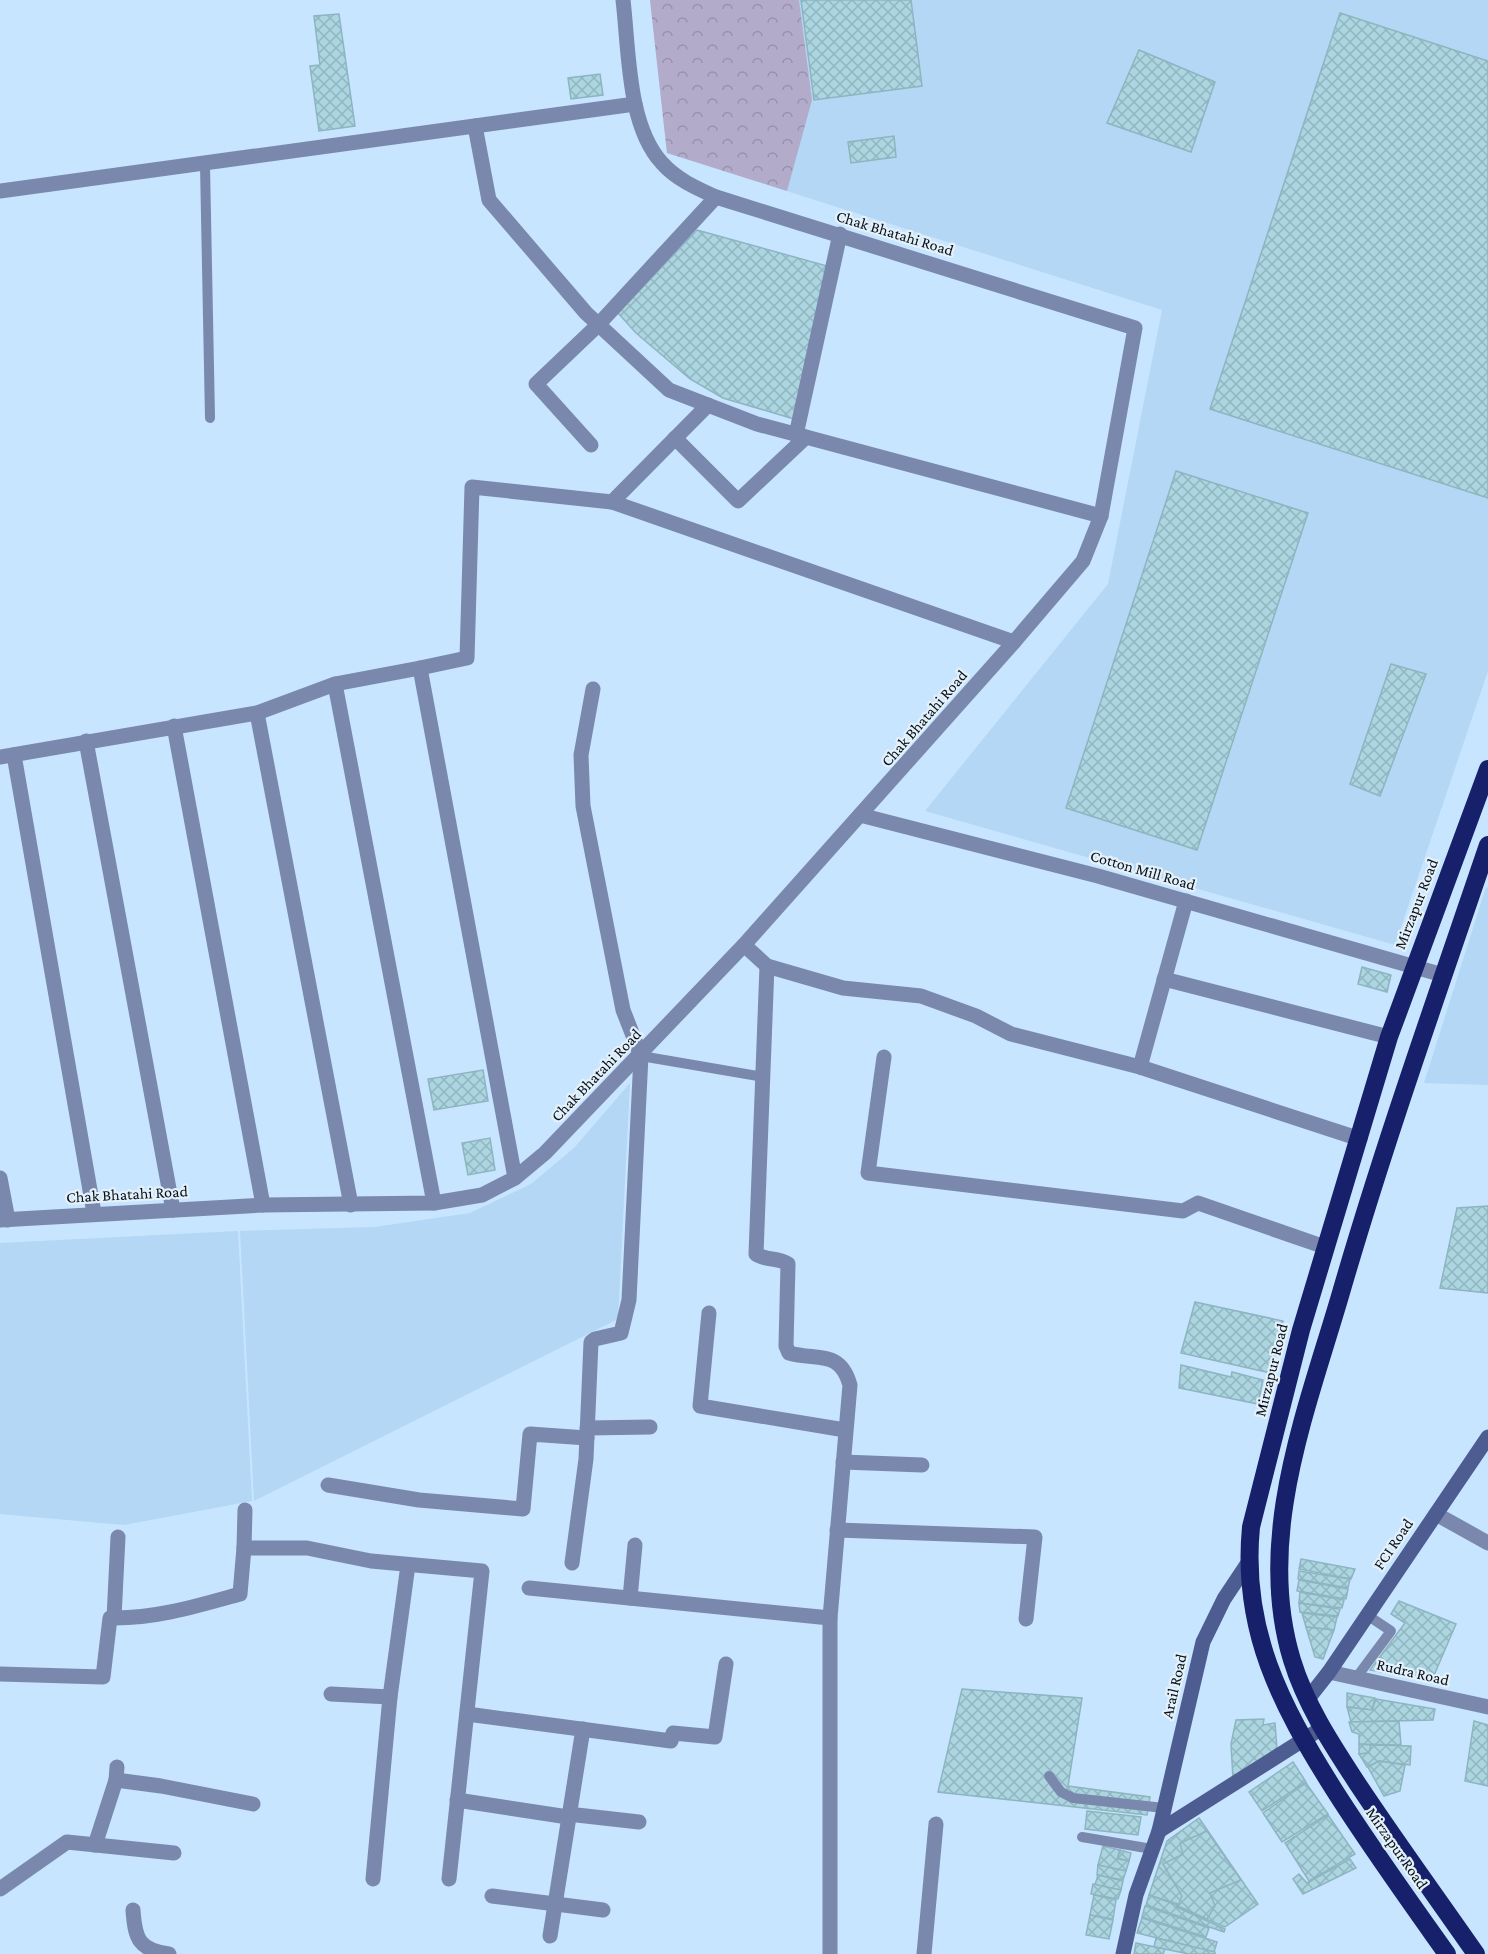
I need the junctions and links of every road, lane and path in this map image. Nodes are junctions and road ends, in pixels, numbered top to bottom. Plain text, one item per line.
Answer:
1 (623, 0) edge
2 (635, 104) junction
3 (475, 126) junction
4 (206, 165) junction
5 (0, 191) edge
6 (716, 197) junction
7 (840, 234) junction
8 (598, 325) junction
9 (708, 405) junction
10 (210, 418) dead end
11 (801, 436) junction
12 (675, 438) junction
13 (591, 445) dead end
14 (612, 502) junction
15 (1101, 516) junction
16 (1014, 642) junction
17 (420, 668) junction
18 (335, 684) junction
19 (593, 689) dead end
20 (257, 713) junction
21 (174, 726) junction
22 (86, 741) junction
23 (7, 756) edge
24 (1488, 769) edge
25 (860, 815) junction
26 (1488, 845) edge
27 (1186, 901) junction
28 (744, 945) junction
29 (1414, 965) junction
30 (767, 966) junction
31 (1443, 975) junction
32 (1164, 979) junction
33 (1389, 1037) junction
34 (641, 1056) junction
35 (884, 1057) dead end
36 (1140, 1067) junction
37 (764, 1077) junction
38 (1360, 1139) junction
39 (0, 1178) edge
40 (515, 1178) junction
41 (434, 1203) junction
42 (263, 1205) junction
43 (351, 1205) junction
44 (173, 1210) junction
45 (94, 1213) junction
46 (4, 1220) edge
47 (1325, 1247) junction
48 (709, 1313) dead end
49 (650, 1427) dead end
50 (845, 1430) junction
51 (587, 1433) junction
52 (1488, 1437) edge
53 (843, 1462) junction
54 (922, 1465) dead end
55 (328, 1485) dead end
56 (245, 1510) dead end
57 (1436, 1514) junction
58 (837, 1530) junction
59 (118, 1537) dead end
60 (1488, 1543) edge
61 (635, 1545) dead end
62 (244, 1548) junction
63 (1250, 1560) junction
64 (572, 1563) dead end
65 (408, 1564) junction
66 (529, 1588) dead end
67 (630, 1598) junction
68 (1367, 1615) junction
69 (114, 1618) junction
70 (830, 1618) junction
71 (1026, 1619) dead end
72 (726, 1664) dead end
73 (1329, 1672) junction
74 (0, 1674) edge
75 (1356, 1678) junction
76 (332, 1694) dead end
77 (390, 1697) junction
78 (1307, 1701) junction
79 (1488, 1707) edge
80 (467, 1714) junction
81 (1322, 1728) junction
82 (583, 1729) junction
83 (1303, 1740) junction
84 (1049, 1776) dead end
85 (457, 1800) junction
86 (253, 1804) dead end
87 (1164, 1808) junction
88 (568, 1816) junction
89 (639, 1822) dead end
90 (936, 1824) dead end
91 (1159, 1831) junction
92 (1082, 1837) dead end
93 (95, 1845) junction
94 (1152, 1849) junction
95 (174, 1853) dead end
96 (374, 1879) dead end
97 (449, 1879) dead end
98 (0, 1889) edge
99 (492, 1896) dead end
100 (553, 1902) junction
101 (133, 1910) dead end
102 (603, 1910) dead end
103 (550, 1936) dead end
104 (169, 1954) edge
105 (830, 1954) edge
106 (924, 1954) edge
107 (1123, 1954) edge
108 (1448, 1954) edge
109 (1476, 1954) edge

1 - 2 street, Chak Bhatahi Road
2 - 3 street
2 - 6 street, Chak Bhatahi Road
3 - 4 street
3 - 8 street
4 - 5 street
4 - 10 lane
6 - 7 street, Chak Bhatahi Road
6 - 8 street
7 - 11 street
7 - 15 street, Chak Bhatahi Road
8 - 9 street
8 - 13 street
9 - 11 street
9 - 12 street
11 - 12 street
11 - 15 street
12 - 14 street
14 - 16 street
14 - 17 street
15 - 16 street, Chak Bhatahi Road
16 - 25 street, Chak Bhatahi Road
17 - 18 street
17 - 40 street
18 - 20 street
18 - 41 street
19 - 34 street
20 - 21 street
20 - 43 street
21 - 22 street
21 - 42 street
22 - 23 street
22 - 44 street
23 - 45 street
24 - 29 highway, Mirzapur Road
25 - 27 street, Cotton Mill Road
25 - 28 street, Chak Bhatahi Road
26 - 31 highway, Mirzapur Road
27 - 29 street, Cotton Mill Road
27 - 32 street
28 - 30 street
28 - 34 street, Chak Bhatahi Road
29 - 31 street, Cotton Mill Road
29 - 33 highway, Mirzapur Road
30 - 36 street
30 - 37 street
31 - 78 highway, Mirzapur Road
32 - 33 street
32 - 36 street
33 - 38 highway, Mirzapur Road
34 - 37 lane
34 - 40 street, Chak Bhatahi Road
34 - 51 street
35 - 47 street
36 - 38 street
37 - 50 street
38 - 47 highway, Mirzapur Road
39 - 46 street
40 - 41 street, Chak Bhatahi Road
41 - 43 street, Chak Bhatahi Road
42 - 43 street, Chak Bhatahi Road
42 - 44 street, Chak Bhatahi Road
44 - 45 street, Chak Bhatahi Road
45 - 46 street, Chak Bhatahi Road
47 - 63 highway, Mirzapur Road
48 - 50 street
49 - 51 street
50 - 53 street
51 - 55 street
51 - 64 street
52 - 57 main road, FCI Road
53 - 54 street
53 - 58 street
56 - 62 street
57 - 60 street
57 - 68 main road, FCI Road
58 - 70 street
58 - 71 street
59 - 69 street
61 - 67 street
62 - 65 street
62 - 69 street
63 - 83 highway, Mirzapur Road
63 - 87 main road, Arail Road
65 - 77 street
65 - 80 street
66 - 67 street
67 - 70 street
68 - 73 main road, FCI Road
68 - 75 lane
69 - 74 street
70 - 105 street
72 - 82 street
73 - 75 street, Rudra Road
73 - 78 main road, FCI Road
75 - 79 street, Rudra Road
76 - 77 street
77 - 96 street
78 - 81 highway, Mirzapur Road
80 - 82 street
80 - 85 street
81 - 83 main road
81 - 109 highway, Mirzapur Road
82 - 88 street
83 - 91 main road
83 - 108 highway, Mirzapur Road
84 - 87 lane
85 - 88 street
85 - 97 street
86 - 93 street
87 - 91 main road, Arail Road
88 - 89 street
88 - 100 street
90 - 106 street
91 - 94 main road, Arail Road
92 - 94 lane
93 - 95 street
93 - 98 street
94 - 107 main road, Arail Road
99 - 100 street
100 - 102 street
100 - 103 street
101 - 104 street

